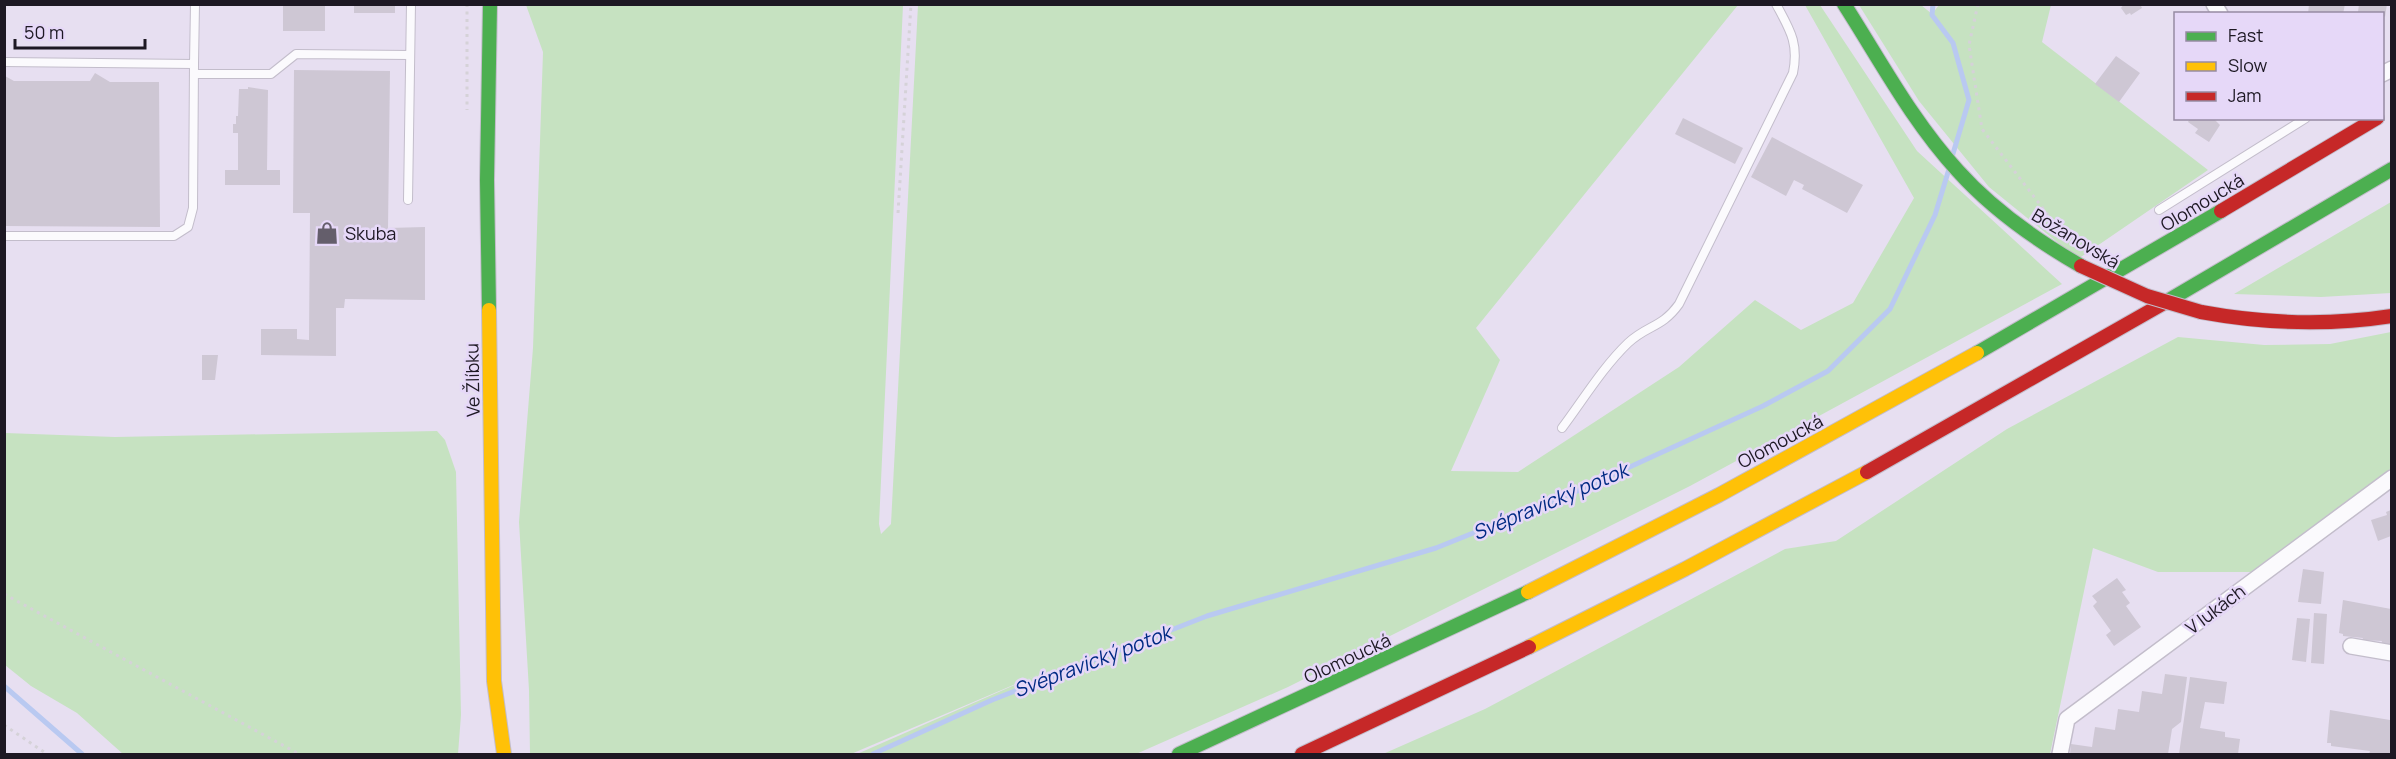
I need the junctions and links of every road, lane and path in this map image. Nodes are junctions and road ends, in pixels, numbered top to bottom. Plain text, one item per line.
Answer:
1 (195, 4) edge
2 (411, 4) edge
3 (490, 4) edge
4 (911, 4) edge
5 (1776, 4) edge
6 (1844, 4) edge
7 (1978, 4) edge
8 (410, 55) junction
9 (4, 62) edge
10 (194, 64) junction
11 (194, 74) junction
12 (2303, 120) edge
13 (2374, 120) edge
14 (2391, 169) edge
15 (408, 200) dead end
16 (2159, 210) dead end
17 (898, 213) dead end
18 (4, 236) edge
19 (2076, 263) junction
20 (2391, 316) edge
21 (1562, 428) dead end
22 (2391, 478) edge
23 (4, 594) edge
24 (2351, 646) dead end
25 (2391, 653) edge
26 (4, 725) edge
27 (47, 754) edge
28 (299, 754) edge
29 (504, 754) edge
30 (1179, 754) edge
31 (1302, 754) edge
32 (2060, 754) edge

1 - 10 lane
2 - 8 lane
3 - 29 main road, Ve Žlíbku
4 - 17 path
5 - 21 lane
6 - 19 main road, Božanovská
7 - 19 path
8 - 11 lane
8 - 15 lane
9 - 10 lane
10 - 11 lane
11 - 18 lane
12 - 16 lane
13 - 30 main road, Olomoucká
14 - 31 main road
19 - 20 main road, Božanovská, bridge
22 - 32 street, V lukách
23 - 28 path
24 - 25 street
26 - 27 path

